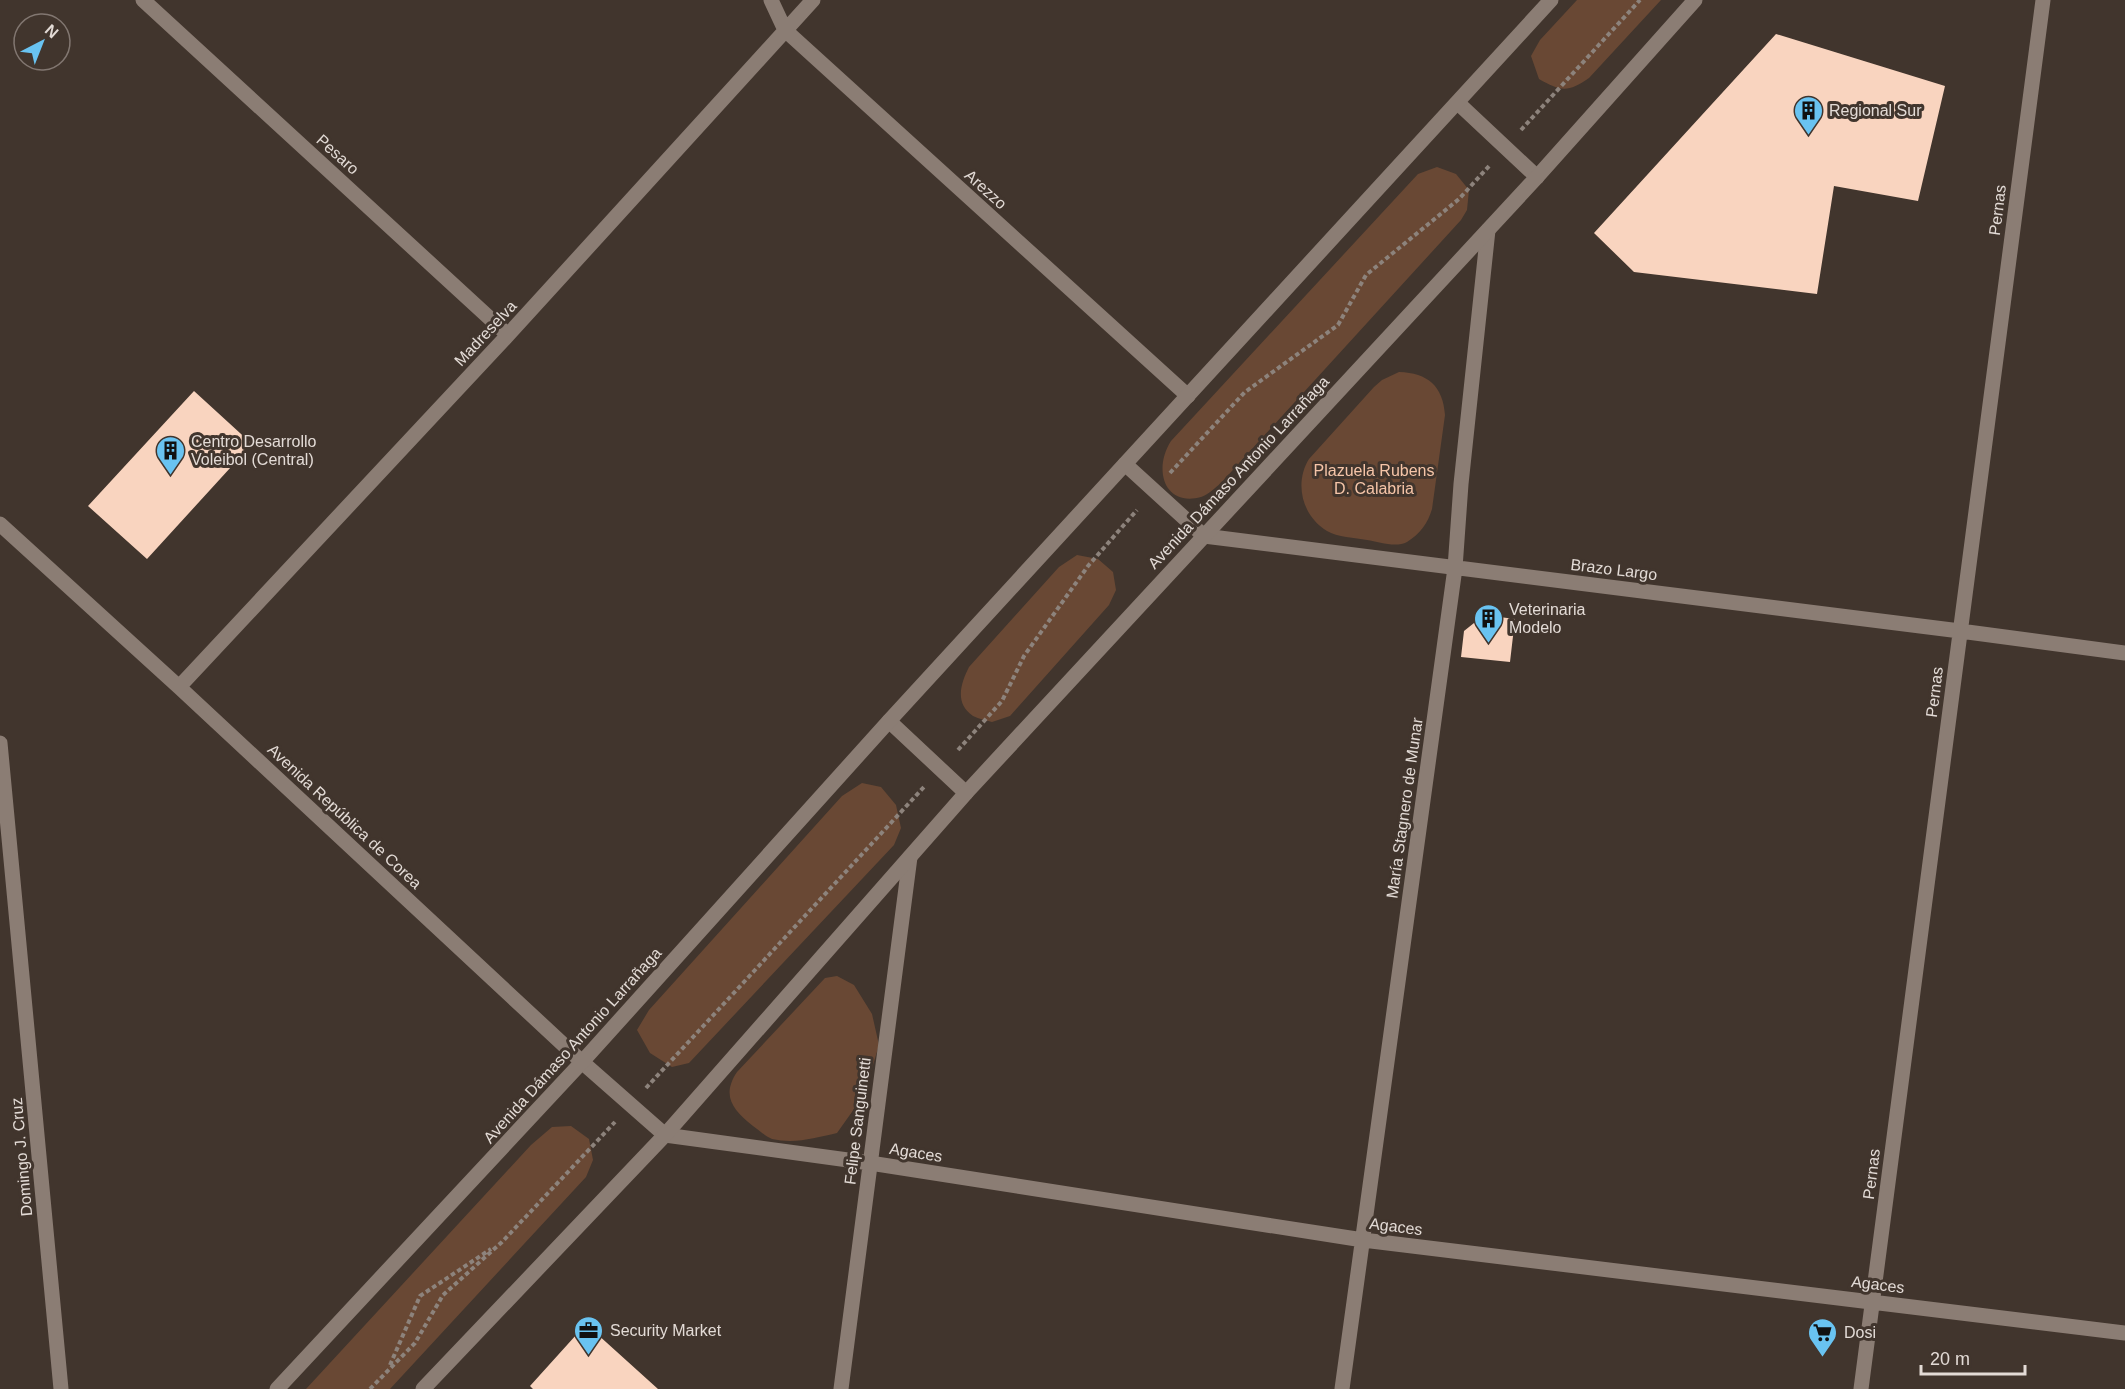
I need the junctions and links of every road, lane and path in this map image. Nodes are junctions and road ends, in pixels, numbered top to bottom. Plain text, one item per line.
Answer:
1 (143, 0) edge
2 (771, 0) edge
3 (813, 0) edge
4 (1551, 0) edge
5 (1640, 0) edge
6 (1695, 0) edge
7 (2043, 0) edge
8 (785, 30) junction
9 (1458, 103) junction
10 (1506, 147) junction
11 (1537, 177) junction
12 (1488, 230) junction
13 (508, 335) junction
14 (1188, 396) junction
15 (1125, 464) junction
16 (1154, 491) junction
17 (0, 524) edge
18 (1204, 536) junction
19 (1455, 568) junction
20 (1960, 631) junction
21 (2125, 653) edge
22 (179, 687) junction
23 (889, 721) junction
24 (0, 743) edge
25 (941, 769) junction
26 (966, 793) junction
27 (910, 857) junction
28 (582, 1062) junction
29 (631, 1105) junction
30 (665, 1135) junction
31 (870, 1163) junction
32 (1363, 1240) junction
33 (502, 1242) junction
34 (1873, 1301) junction
35 (2125, 1333) edge
36 (389, 1369) junction
37 (61, 1389) edge
38 (277, 1389) edge
39 (370, 1389) edge
40 (423, 1389) edge
41 (841, 1389) edge
42 (1342, 1389) edge
43 (1861, 1389) edge

1 - 13 street, Pesaro
2 - 8 street, Arezzo
3 - 8 street, Madreselva
4 - 9 street, Avenida Dámaso Antonio Larrañaga
5 - 10 path
6 - 11 street, Avenida Dámaso Antonio Larrañaga
7 - 20 street, Pernas
8 - 13 street, Madreselva
8 - 14 street, Arezzo
9 - 10 street
9 - 14 street, Avenida Dámaso Antonio Larrañaga
10 - 11 street
10 - 16 path
11 - 12 street, Avenida Dámaso Antonio Larrañaga
12 - 18 street, Avenida Dámaso Antonio Larrañaga
12 - 19 street, María Stagnero de Munar
13 - 22 street, Madreselva
14 - 15 street, Avenida Dámaso Antonio Larrañaga
15 - 16 street
15 - 23 street, Avenida Dámaso Antonio Larrañaga
16 - 18 street
16 - 25 path
17 - 22 street, Avenida República de Corea
18 - 19 street, Brazo Largo
18 - 26 street, Avenida Dámaso Antonio Larrañaga
19 - 20 street, Brazo Largo
19 - 32 street, María Stagnero de Munar
20 - 21 street, Brazo Largo
20 - 34 street, Pernas
22 - 28 street, Avenida República de Corea
23 - 25 street
23 - 28 street, Avenida Dámaso Antonio Larrañaga
24 - 37 street, Domingo J. Cruz
25 - 26 street
25 - 29 path
26 - 27 street, Avenida Dámaso Antonio Larrañaga
27 - 30 street, Avenida Dámaso Antonio Larrañaga
27 - 31 street, Felipe Sanguinetti
28 - 29 street, Avenida República de Corea
28 - 38 street, Avenida Dámaso Antonio Larrañaga
29 - 30 street, Avenida República de Corea
29 - 33 path
30 - 31 street, Agaces
30 - 40 street, Avenida Dámaso Antonio Larrañaga
31 - 32 street, Agaces
31 - 41 street, Felipe Sanguinetti
32 - 34 street, Agaces
32 - 42 street, María Stagnero de Munar
33 - 36 path
33 - 36 path
34 - 35 street, Agaces
34 - 43 street, Pernas
36 - 39 path

